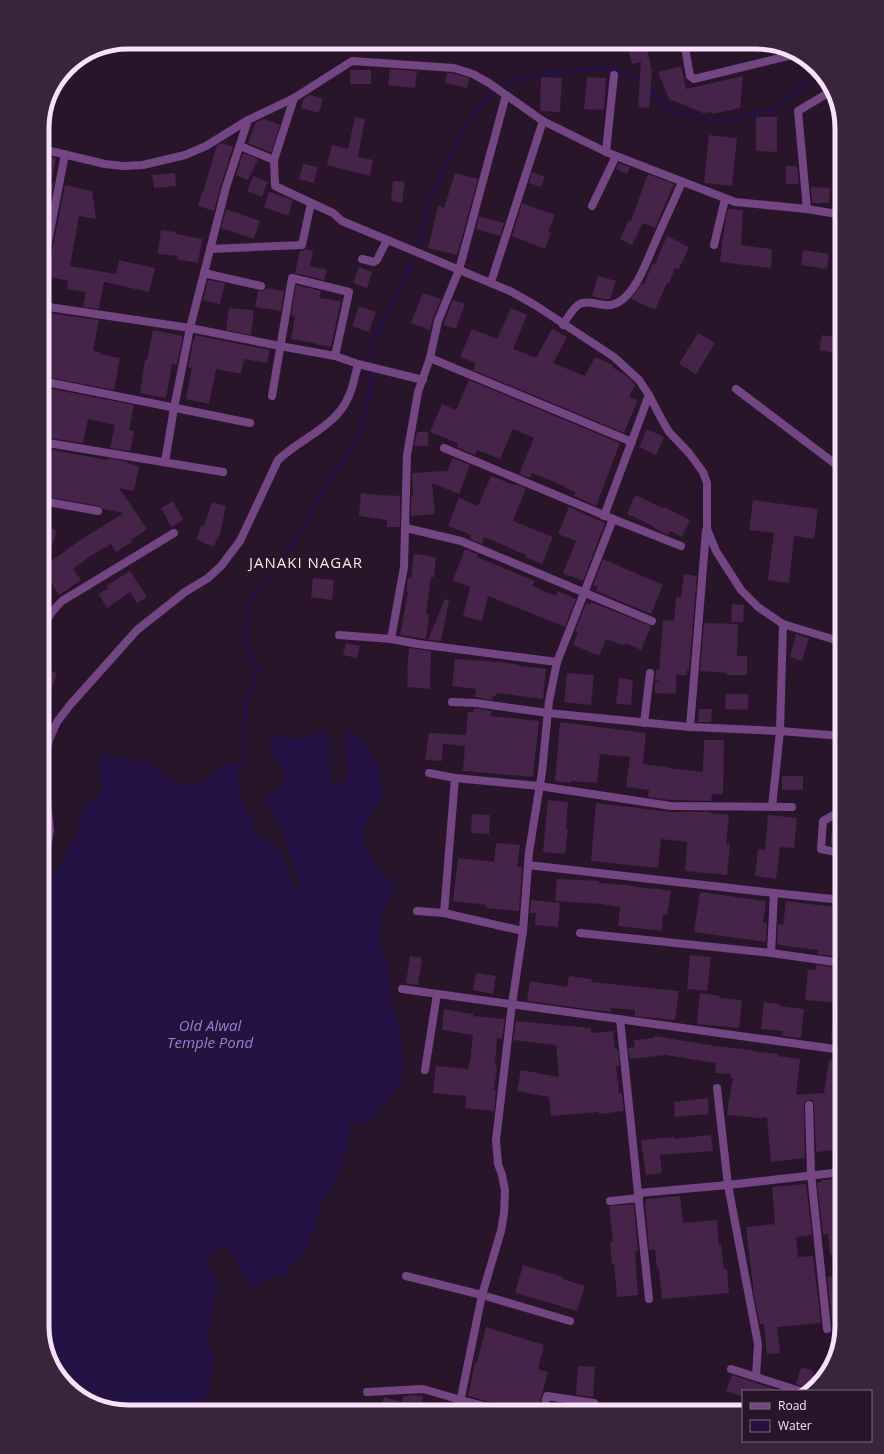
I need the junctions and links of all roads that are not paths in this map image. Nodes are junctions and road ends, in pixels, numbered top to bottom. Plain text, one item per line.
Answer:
1 (685, 49) edge
2 (788, 56) edge
3 (614, 75) dead end
4 (827, 93) edge
5 (506, 95) junction
6 (294, 98) junction
7 (248, 120) junction
8 (543, 121) junction
9 (240, 146) junction
10 (49, 151) edge
11 (606, 152) junction
12 (65, 154) junction
13 (616, 156) junction
14 (274, 160) junction
15 (682, 182) junction
16 (725, 198) junction
17 (311, 203) junction
18 (592, 206) dead end
19 (807, 209) junction
20 (835, 214) edge
21 (49, 237) edge
22 (387, 240) junction
23 (714, 245) dead end
24 (210, 249) junction
25 (362, 259) dead end
26 (459, 270) junction
27 (204, 273) junction
28 (491, 282) junction
29 (261, 286) dead end
30 (49, 307) edge
31 (563, 325) junction
32 (190, 328) junction
33 (280, 346) junction
34 (335, 356) junction
35 (430, 358) junction
36 (358, 364) junction
37 (422, 380) junction
38 (49, 382) edge
39 (736, 389) dead end
40 (649, 395) junction
41 (272, 396) dead end
42 (174, 408) junction
43 (250, 423) dead end
44 (632, 442) junction
45 (49, 443) edge
46 (444, 448) dead end
47 (165, 462) junction
48 (835, 464) edge
49 (223, 472) dead end
50 (49, 502) edge
51 (98, 511) dead end
52 (604, 516) junction
53 (613, 519) junction
54 (406, 528) junction
55 (707, 529) junction
56 (174, 533) dead end
57 (681, 546) dead end
58 (584, 593) junction
59 (49, 616) edge
60 (652, 621) dead end
61 (783, 624) junction
62 (339, 635) dead end
63 (390, 639) junction
64 (835, 640) edge
65 (557, 662) junction
66 (650, 673) dead end
67 (452, 702) dead end
68 (548, 713) junction
69 (644, 723) junction
70 (690, 727) junction
71 (780, 730) junction
72 (835, 735) edge
73 (49, 740) edge
74 (429, 773) dead end
75 (455, 778) junction
76 (539, 786) junction
77 (772, 807) junction
78 (792, 807) dead end
79 (835, 814) edge
80 (49, 824) edge
81 (49, 836) edge
82 (835, 852) edge
83 (528, 865) junction
84 (774, 893) junction
85 (835, 899) edge
86 (417, 911) dead end
87 (444, 913) junction
88 (523, 931) junction
89 (580, 933) dead end
90 (771, 953) junction
91 (835, 962) edge
92 (402, 989) dead end
93 (437, 994) junction
94 (512, 1004) junction
95 (620, 1019) junction
96 (835, 1049) edge
97 (425, 1070) dead end
98 (717, 1088) dead end
99 (809, 1105) dead end
100 (835, 1172) edge
101 (812, 1174) junction
102 (728, 1185) junction
103 (639, 1196) junction
104 (610, 1201) dead end
105 (406, 1276) dead end
106 (482, 1295) junction
107 (649, 1299) dead end
108 (570, 1320) dead end
109 (827, 1329) dead end
110 (731, 1369) dead end
111 (756, 1377) junction
112 (797, 1390) edge
113 (367, 1392) dead end
114 (461, 1400) junction
115 (594, 1403) dead end
116 (460, 1405) edge
117 (481, 1405) edge
118 (545, 1405) edge

1 - 2 street
3 - 11 street
4 - 19 street
5 - 6 street
5 - 8 street
5 - 26 street
6 - 7 street
6 - 14 street
7 - 9 street
7 - 12 street
8 - 11 street
8 - 28 street
9 - 14 street
9 - 24 street
10 - 12 street
11 - 13 street
12 - 21 street
13 - 15 street
13 - 18 street
14 - 17 street
15 - 16 street
15 - 31 street
16 - 19 street
16 - 23 street
17 - 22 street
17 - 24 street
19 - 20 street
22 - 25 street
22 - 26 street
24 - 27 street
26 - 28 street
26 - 35 street
27 - 29 street
27 - 32 street
28 - 31 street
30 - 32 street
31 - 40 street
32 - 33 street
32 - 42 street
33 - 34 street
33 - 34 street
33 - 41 street
34 - 36 street
35 - 37 street
35 - 44 street
36 - 37 street
36 - 73 street
37 - 54 street
38 - 42 street
39 - 48 street
40 - 44 street
40 - 55 street
42 - 43 street
42 - 47 street
44 - 52 street
45 - 47 street
46 - 52 street
47 - 49 street
50 - 51 street
52 - 53 street
53 - 57 street
53 - 58 street
54 - 58 street
54 - 63 street
55 - 61 street
55 - 70 street
56 - 59 street
58 - 60 street
58 - 65 street
61 - 64 street
61 - 71 street
62 - 63 street
63 - 65 street
65 - 68 street
66 - 69 street
67 - 68 street
68 - 69 street
68 - 76 street
69 - 70 street
70 - 71 street
71 - 72 street
71 - 77 street
74 - 75 street
75 - 76 street
75 - 87 street
76 - 77 street
76 - 83 street
77 - 78 street
79 - 82 street
80 - 81 street
83 - 84 street
83 - 88 street
84 - 85 street
84 - 90 street
86 - 87 street
87 - 88 street
88 - 94 street
89 - 90 street
90 - 91 street
92 - 93 street
93 - 94 street
93 - 97 street
94 - 95 street
94 - 106 street
95 - 96 street
95 - 103 street
98 - 102 street
99 - 101 street
100 - 101 street
101 - 102 street
101 - 109 street
102 - 103 street
102 - 111 street
103 - 104 street
103 - 107 street
105 - 106 street
106 - 108 street
106 - 114 street
110 - 111 street
111 - 112 street
113 - 114 street
114 - 116 street
114 - 117 street
115 - 118 street

